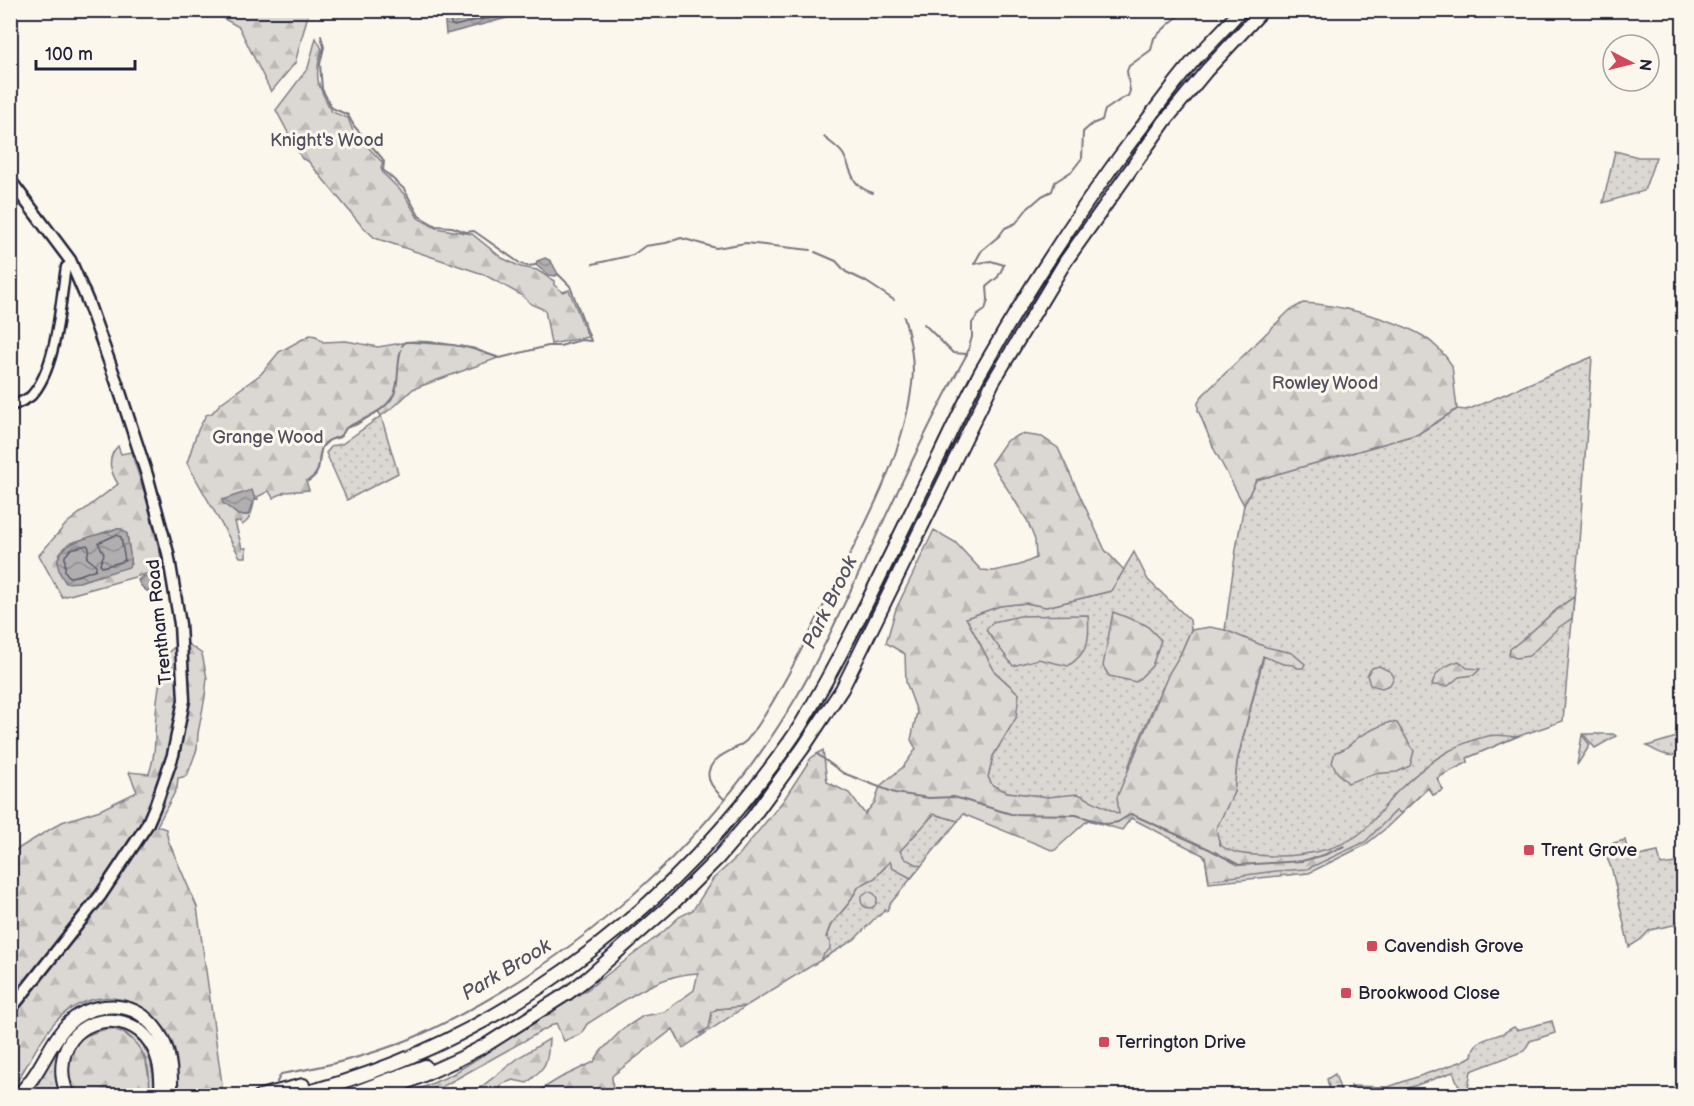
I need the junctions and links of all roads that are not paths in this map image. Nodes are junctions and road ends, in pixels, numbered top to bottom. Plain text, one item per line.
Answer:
1 (1241, 10) edge
2 (1263, 10) edge
3 (10, 180) edge
4 (72, 263) junction
5 (10, 407) edge
6 (632, 939) junction
7 (513, 1003) junction
8 (10, 1010) edge
9 (16, 1095) edge
10 (69, 1095) edge
11 (161, 1095) edge
12 (171, 1095) edge
13 (260, 1095) edge
14 (292, 1095) edge
15 (345, 1095) edge
16 (378, 1095) edge

1 - 7 highway
2 - 6 highway
3 - 4 highway, Trentham Road
4 - 5 street
4 - 8 highway, Trentham Road
6 - 15 highway
6 - 16 highway
7 - 13 highway
7 - 14 highway
9 - 12 highway
10 - 11 highway

